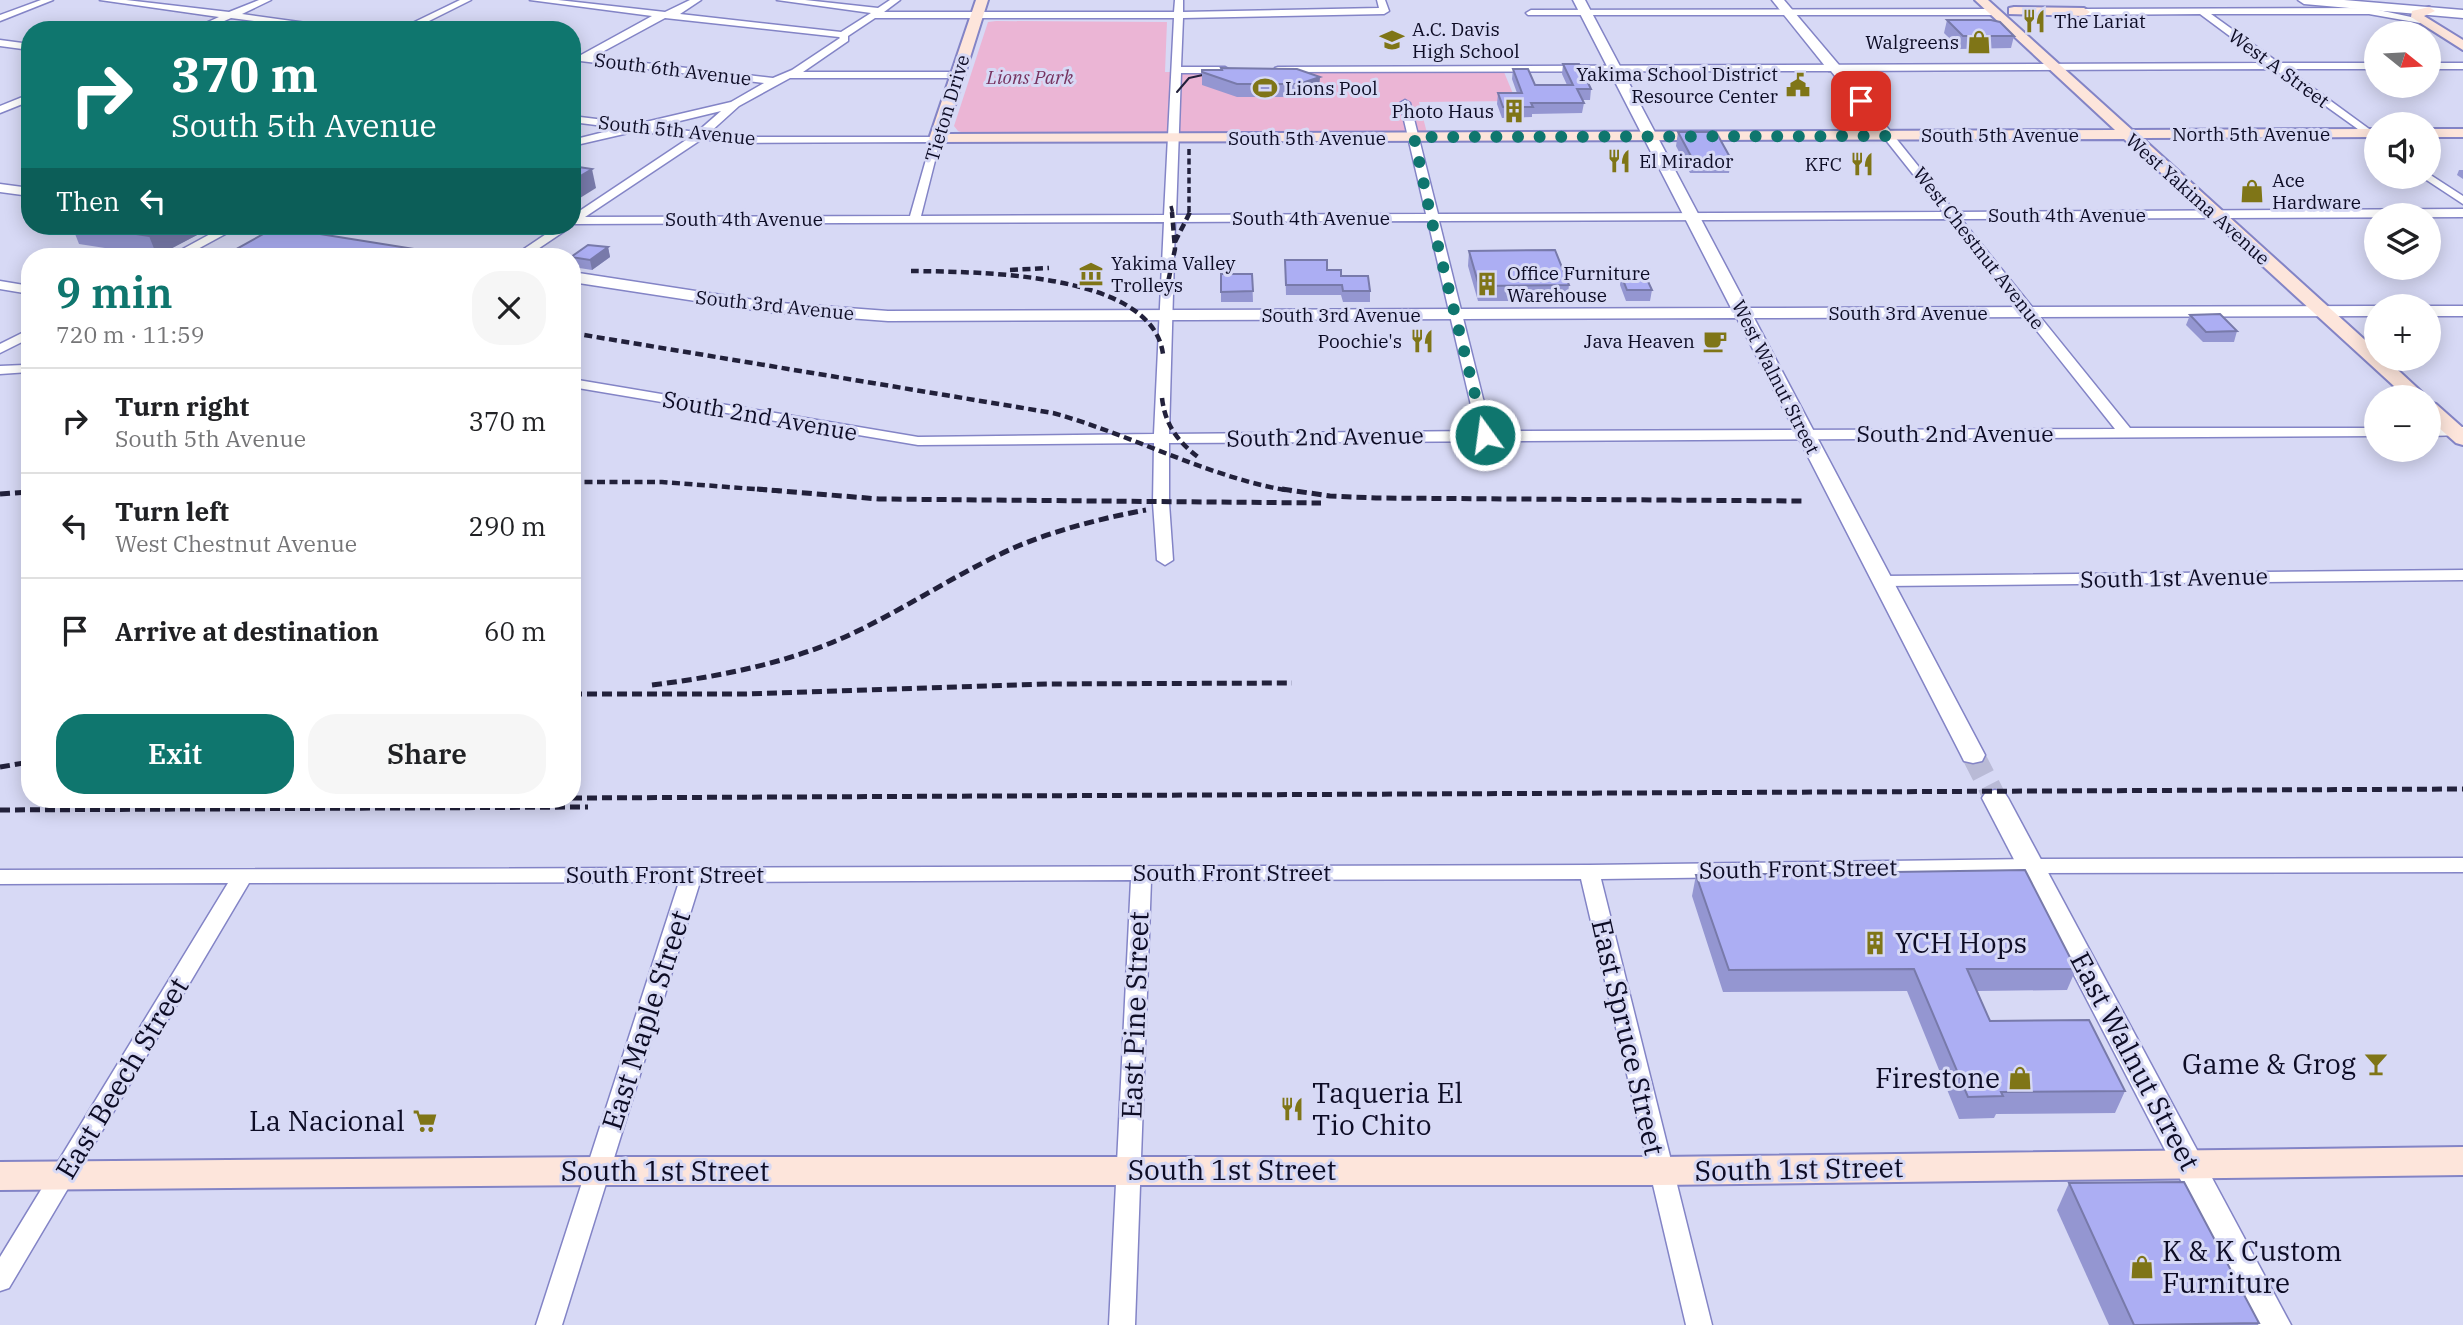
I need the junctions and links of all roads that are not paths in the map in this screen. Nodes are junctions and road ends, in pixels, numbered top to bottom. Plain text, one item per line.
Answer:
1 (48, 0) edge
2 (104, 0) edge
3 (267, 0) edge
4 (467, 0) edge
5 (534, 0) edge
6 (697, 0) edge
7 (781, 0) edge
8 (897, 0) edge
9 (982, 0) edge
10 (1179, 0) edge
11 (1381, 0) edge
12 (1579, 0) edge
13 (1777, 0) edge
14 (1981, 0) edge
15 (2181, 0) edge
16 (2210, 0) edge
17 (2304, 0) edge
18 (2049, 2) edge
19 (2369, 6) edge
20 (2014, 11) junction
21 (1994, 12) junction
22 (2084, 12) junction
23 (2204, 12) junction
24 (877, 13) junction
25 (1531, 13) dead end
26 (1586, 13) junction
27 (1788, 13) junction
28 (2463, 14) edge
29 (230, 15) junction
30 (667, 15) junction
31 (977, 15) junction
32 (1178, 15) junction
33 (2425, 15) junction
34 (0, 18) edge
35 (216, 21) edge
36 (279, 21) edge
37 (422, 21) edge
38 (843, 35) junction
39 (0, 43) edge
40 (21, 46) edge
41 (2463, 46) edge
42 (581, 55) edge
43 (581, 57) edge
44 (2277, 66) junction
45 (2364, 66) edge
46 (2441, 66) edge
47 (2463, 66) edge
48 (2054, 67) junction
49 (1834, 68) junction
50 (801, 69) junction
51 (1616, 69) junction
52 (1177, 70) junction
53 (1238, 70) edge
54 (1268, 70) edge
55 (958, 71) junction
56 (790, 75) junction
57 (774, 80) junction
58 (21, 101) edge
59 (1405, 103) dead end
60 (736, 104) junction
61 (0, 110) edge
62 (20, 113) dead end
63 (581, 120) edge
64 (632, 127) junction
65 (2364, 128) edge
66 (2441, 133) edge
67 (2463, 133) edge
68 (2126, 135) junction
69 (2364, 135) edge
70 (699, 136) junction
71 (1889, 136) junction
72 (1414, 137) junction
73 (1649, 137) junction
74 (1173, 138) junction
75 (937, 139) junction
76 (581, 141) edge
77 (2441, 185) edge
78 (0, 188) edge
79 (21, 191) edge
80 (2463, 201) edge
81 (2463, 213) edge
82 (1953, 215) junction
83 (2216, 215) junction
84 (581, 216) edge
85 (1691, 217) junction
86 (915, 218) junction
87 (1170, 218) junction
88 (1431, 218) junction
89 (581, 223) edge
90 (217, 235) edge
91 (306, 235) edge
92 (552, 235) edge
93 (316, 237) edge
94 (191, 248) edge
95 (532, 248) edge
96 (581, 278) edge
97 (0, 285) edge
98 (21, 288) edge
99 (2322, 311) junction
100 (2364, 311) edge
101 (2441, 311) edge
102 (2463, 311) edge
103 (1745, 313) junction
104 (1456, 314) junction
105 (2030, 314) junction
106 (1165, 316) junction
107 (21, 338) edge
108 (0, 349) edge
109 (21, 369) edge
110 (0, 370) edge
111 (581, 385) edge
112 (2404, 385) edge
113 (2441, 418) edge
114 (2364, 432) edge
115 (2126, 433) junction
116 (2441, 433) edge
117 (2460, 434) edge
118 (1485, 435) junction
119 (1805, 435) junction
120 (1161, 439) junction
121 (1165, 560) dead end
122 (2463, 575) edge
123 (1885, 582) junction
124 (1973, 755) tunnel mouth
125 (1995, 798) tunnel mouth
126 (2463, 865) edge
127 (2032, 866) junction
128 (1589, 872) junction
129 (692, 874) junction
130 (1141, 874) junction
131 (243, 876) junction
132 (0, 877) edge
133 (2463, 1161) edge
134 (2190, 1165) junction
135 (1128, 1170) junction
136 (597, 1171) junction
137 (1660, 1171) junction
138 (0, 1176) edge
139 (63, 1176) junction
140 (0, 1280) edge
141 (549, 1325) edge
142 (1122, 1325) edge
143 (1699, 1325) edge
144 (2274, 1325) edge

1 - 34 street
2 - 29 street
3 - 29 street
4 - 37 street
5 - 30 street
6 - 30 street
7 - 24 street
8 - 24 street
9 - 31 main road, Tieton Drive
10 - 32 street
11 - 32 street
12 - 26 street, West Walnut Street
13 - 27 street, West Chestnut Avenue
14 - 21 main road, West Yakima Avenue
15 - 23 street, West A Street
16 - 23 street
17 - 19 street
18 - 20 main road
18 - 22 main road
19 - 23 street
19 - 33 street
20 - 21 main road
20 - 22 main road
21 - 27 street
21 - 48 main road, West Yakima Avenue
22 - 23 street
23 - 44 street, West A Street
24 - 31 street
24 - 38 street
25 - 26 street
26 - 27 street
26 - 51 street, West Walnut Street
27 - 49 street, West Chestnut Avenue
28 - 33 street
29 - 35 street
29 - 36 street
30 - 38 street
30 - 42 street
31 - 32 street
31 - 55 main road, Tieton Drive
32 - 52 street
33 - 41 main road
38 - 50 street
39 - 40 street
43 - 57 street, South 6th Avenue
44 - 45 street
44 - 48 street
44 - 65 street, West A Street
46 - 47 street
48 - 49 street
48 - 68 main road, West Yakima Avenue
49 - 51 street
49 - 71 street, West Chestnut Avenue
50 - 55 street
50 - 56 street
51 - 54 street
51 - 73 street, West Walnut Street
52 - 53 street
52 - 74 street
55 - 56 street
55 - 75 main road, Tieton Drive
56 - 57 street
57 - 60 street
58 - 61 street
59 - 72 street
60 - 64 street
60 - 70 street
61 - 62 street
63 - 64 street, South 5th Avenue
64 - 70 street, South 5th Avenue
64 - 76 street
66 - 67 main road
68 - 69 main road, North 5th Avenue
68 - 71 main road, South 5th Avenue
68 - 83 main road, West Yakima Avenue
70 - 75 street, South 5th Avenue
70 - 84 street
71 - 73 main road, South 5th Avenue
71 - 82 street, West Chestnut Avenue
72 - 73 main road, South 5th Avenue
72 - 74 main road, South 5th Avenue
72 - 88 street
73 - 85 street, West Walnut Street
74 - 75 main road, South 5th Avenue
74 - 87 street
75 - 86 street, Tieton Drive
77 - 80 street
78 - 79 street
81 - 83 street, South 4th Avenue
82 - 83 street, South 4th Avenue
82 - 85 street, South 4th Avenue
82 - 105 street, West Chestnut Avenue
83 - 99 main road, West Yakima Avenue
85 - 88 street, South 4th Avenue
85 - 103 street, West Walnut Street
86 - 87 street, South 4th Avenue
86 - 89 street, South 4th Avenue
87 - 88 street, South 4th Avenue
87 - 106 street
88 - 104 street
90 - 94 street
91 - 93 street
92 - 95 street
96 - 106 street, South 3rd Avenue
97 - 98 street
99 - 100 street, South 3rd Avenue
99 - 105 street, South 3rd Avenue
99 - 112 main road, West Yakima Avenue
101 - 102 street
103 - 104 street, South 3rd Avenue
103 - 105 street, South 3rd Avenue
103 - 119 street, West Walnut Street
104 - 106 street, South 3rd Avenue
104 - 118 street
105 - 115 street, West Chestnut Avenue
106 - 120 street
107 - 108 street
109 - 110 street
111 - 120 street, South 2nd Avenue
113 - 117 main road
114 - 115 street, South 2nd Avenue
115 - 119 street, South 2nd Avenue
116 - 117 street
118 - 119 street, South 2nd Avenue
118 - 120 street, South 2nd Avenue
119 - 123 street, West Walnut Street
120 - 121 street
122 - 123 street, South 1st Avenue
123 - 124 street, West Walnut Street
125 - 127 street, East Walnut Street
126 - 127 street, South Front Street
127 - 128 street, South Front Street
127 - 134 street, East Walnut Street
128 - 130 street, South Front Street
128 - 137 street, East Spruce Street
129 - 130 street, South Front Street
129 - 131 street, South Front Street
129 - 136 street, East Maple Street
130 - 135 street, East Pine Street
131 - 132 street, South Front Street
131 - 139 street, East Beech Street
133 - 134 main road, South 1st Street
134 - 137 main road, South 1st Street
134 - 144 street, East Walnut Street
135 - 136 main road, South 1st Street
135 - 137 main road, South 1st Street
135 - 142 street, East Pine Street
136 - 139 main road, South 1st Street
136 - 141 street, East Maple Street
137 - 143 street, East Spruce Street
138 - 139 main road, South 1st Street
139 - 140 street, East Beech Street

